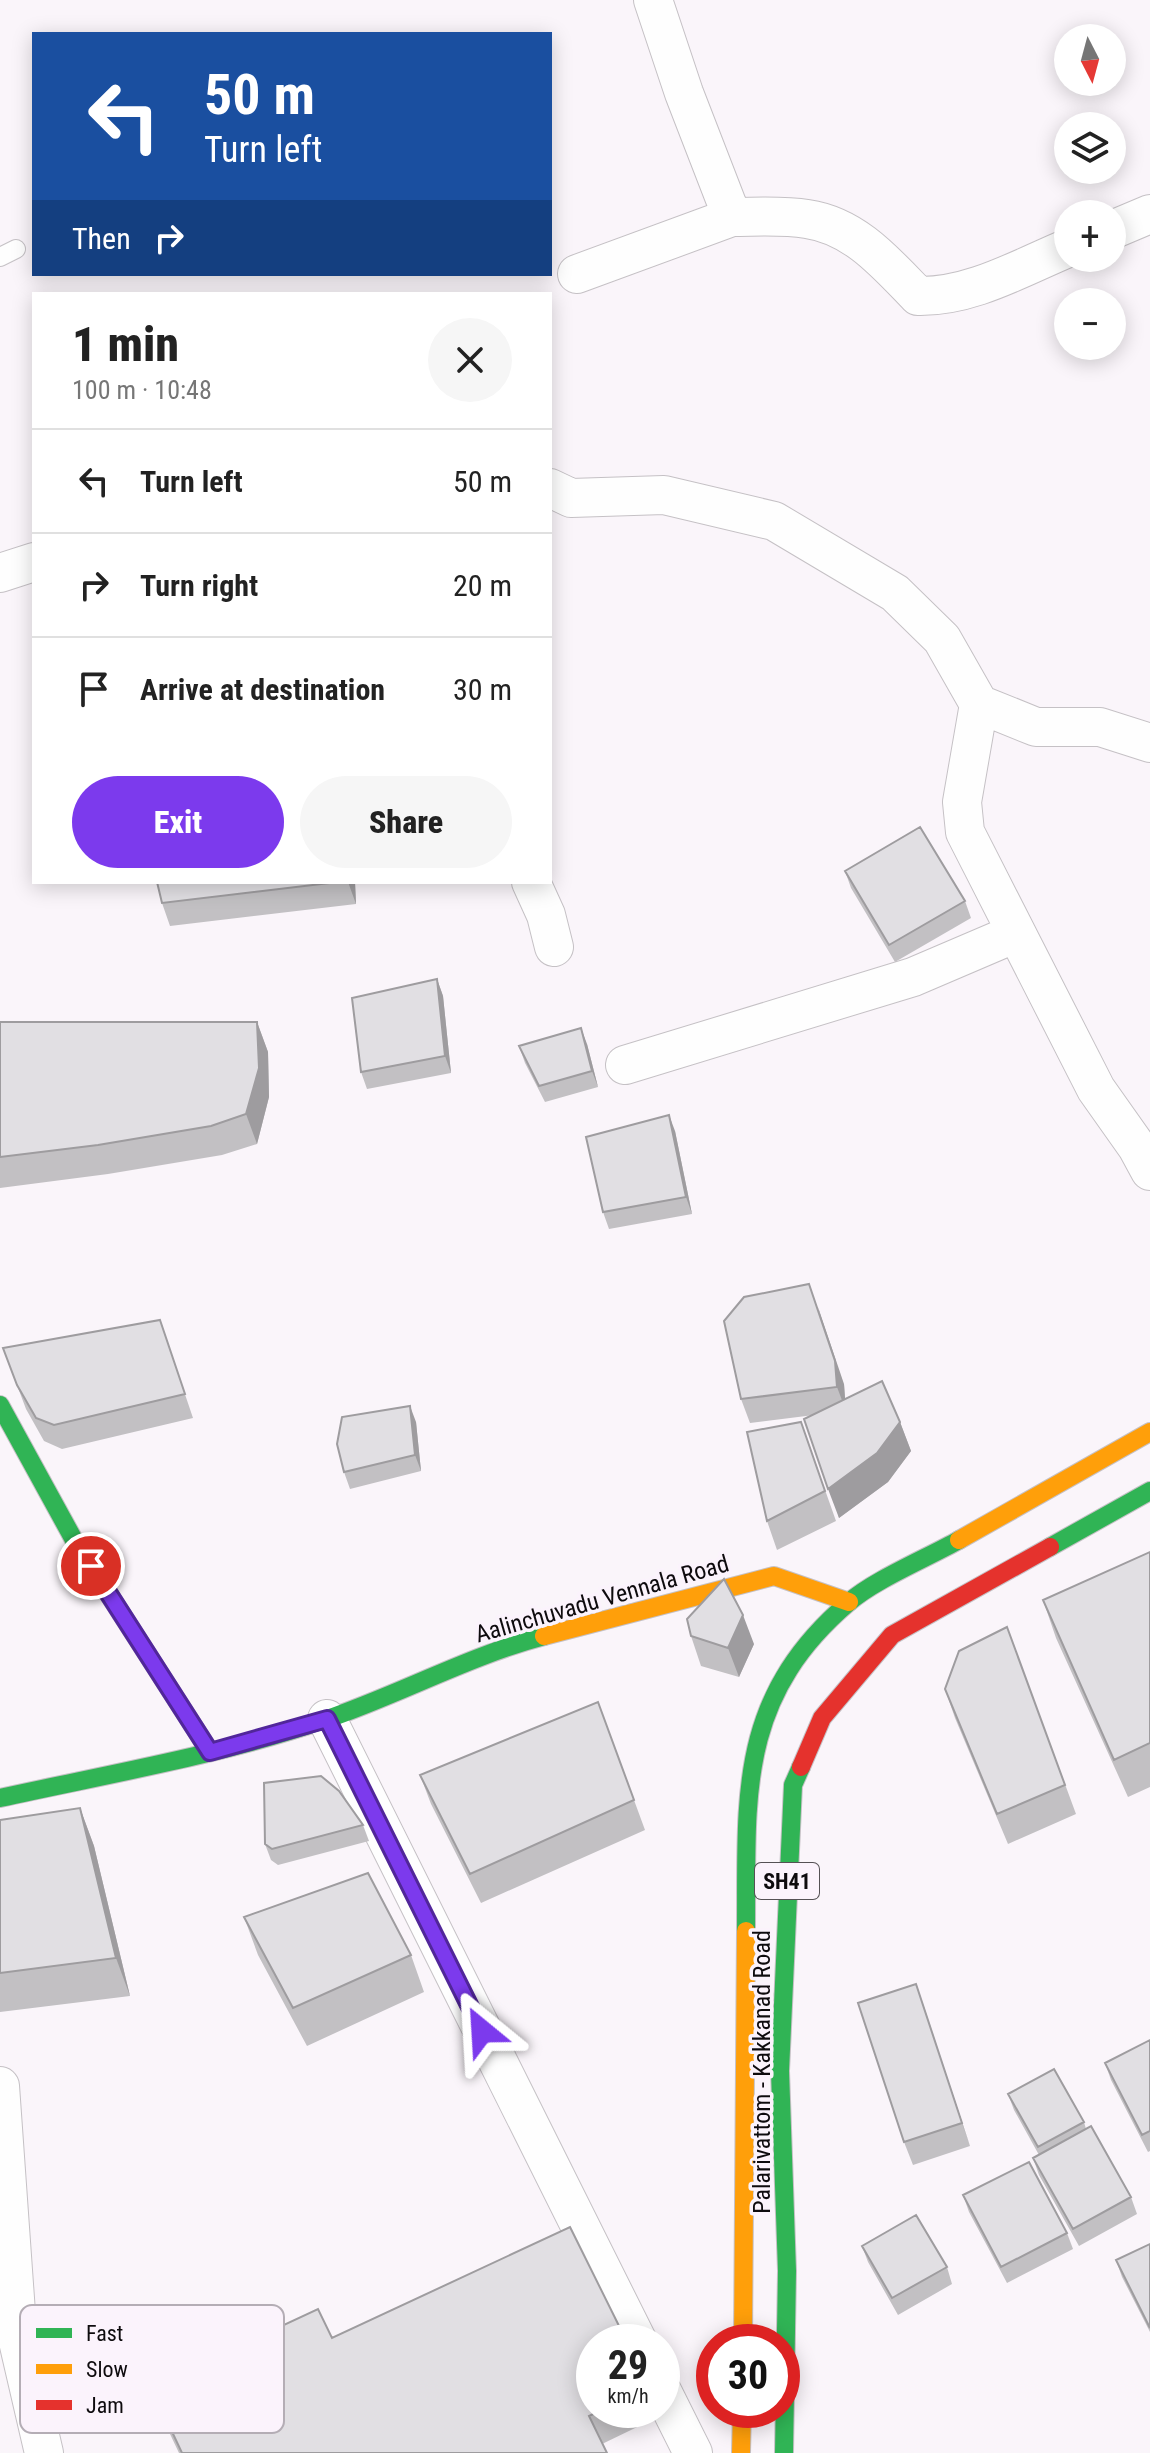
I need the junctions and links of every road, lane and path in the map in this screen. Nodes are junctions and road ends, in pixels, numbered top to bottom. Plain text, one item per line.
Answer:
1 (653, 0) edge
2 (1150, 214) edge
3 (732, 217) junction
4 (1126, 224) edge
5 (1054, 254) edge
6 (577, 274) dead end
7 (552, 489) edge
8 (32, 563) edge
9 (0, 573) edge
10 (979, 704) junction
11 (1150, 743) edge
12 (532, 884) edge
13 (1016, 933) junction
14 (554, 947) dead end
15 (625, 1065) dead end
16 (1150, 1171) edge
17 (0, 1405) edge
18 (1150, 1432) edge
19 (1150, 1491) edge
20 (849, 1602) junction
21 (327, 1719) junction
22 (210, 1752) junction
23 (0, 1798) edge
24 (0, 2086) edge
25 (629, 2324) edge
26 (743, 2324) edge
27 (20, 2350) edge
28 (680, 2427) edge
29 (742, 2428) edge
30 (39, 2433) edge
31 (44, 2453) edge
32 (693, 2453) edge
33 (741, 2453) edge
34 (784, 2453) edge

1 - 3 street
2 - 4 street
3 - 5 street
3 - 6 street
7 - 10 street
8 - 9 street
10 - 11 street
10 - 13 street
12 - 14 street
13 - 15 street
13 - 16 street
17 - 22 main road
18 - 20 main road, Palarivattom - Kakkanad Road
19 - 34 main road, Palarivattom - Kakkanad Road / SH41
20 - 21 main road, Aalinchuvadu Vennala Road
20 - 26 main road, Palarivattom - Kakkanad Road
21 - 22 main road, Aalinchuvadu Vennala Road
21 - 25 street
22 - 23 main road, Aalinchuvadu Vennala Road
24 - 27 street
28 - 32 street
29 - 33 main road
30 - 31 street

